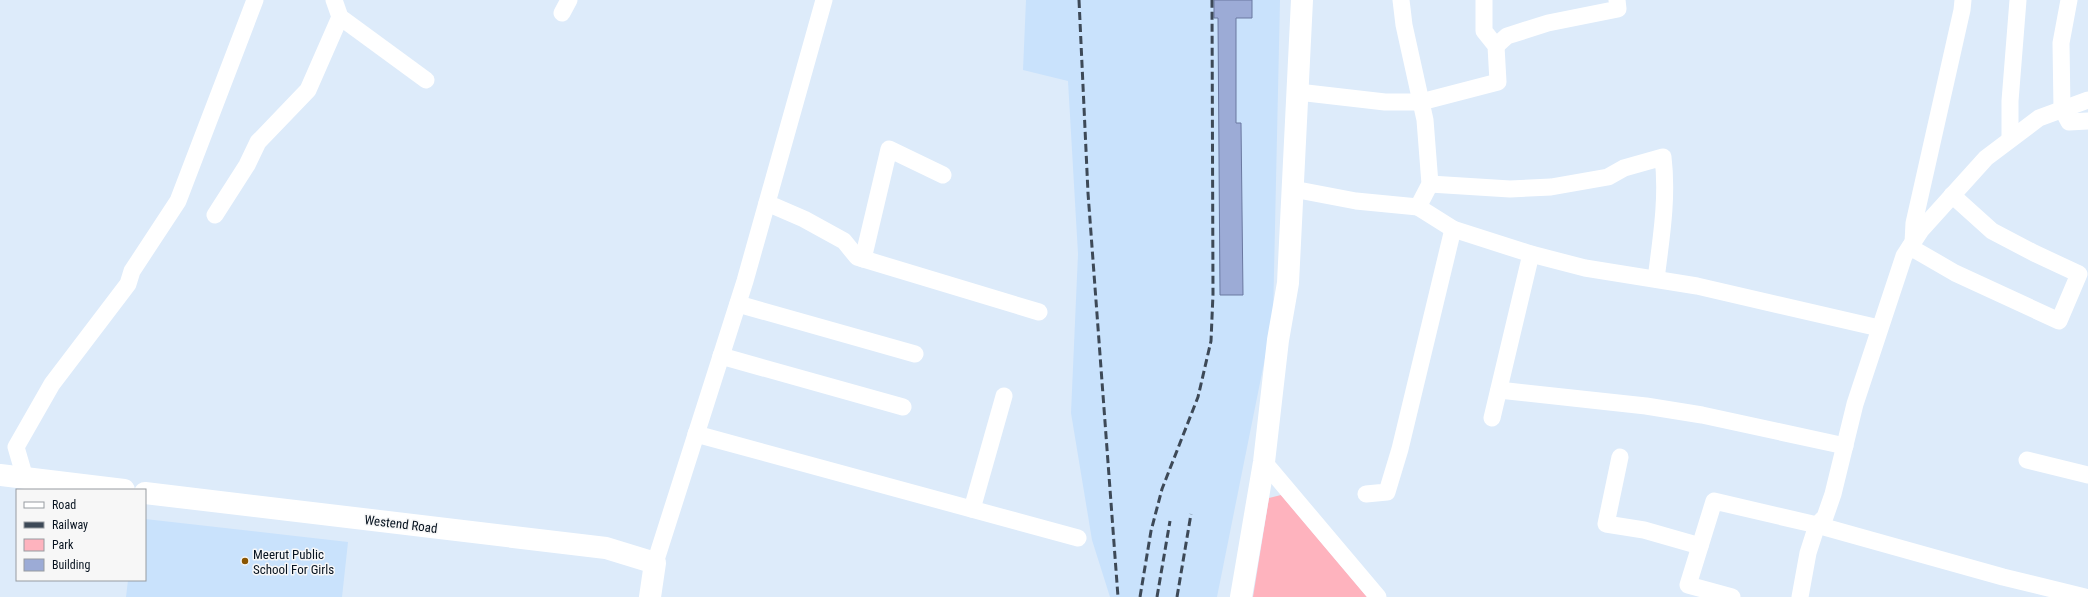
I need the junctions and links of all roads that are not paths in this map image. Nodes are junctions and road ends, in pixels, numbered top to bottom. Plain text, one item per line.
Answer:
1 (255, 0) edge
2 (334, 0) edge
3 (824, 0) edge
4 (1302, 0) edge
5 (1401, 0) edge
6 (1484, 0) edge
7 (1616, 0) edge
8 (1962, 0) edge
9 (2018, 0) edge
10 (2069, 0) edge
11 (340, 17) junction
12 (1496, 46) junction
13 (426, 80) dead end
14 (1298, 92) junction
15 (2088, 100) edge
16 (1421, 102) junction
17 (2062, 109) junction
18 (2088, 121) edge
19 (2010, 139) junction
20 (943, 175) dead end
21 (1430, 184) junction
22 (1293, 189) junction
23 (1952, 195) junction
24 (767, 203) junction
25 (1418, 207) junction
26 (215, 215) dead end
27 (1453, 229) junction
28 (1912, 245) junction
29 (1531, 254) junction
30 (863, 259) junction
31 (1656, 280) junction
32 (738, 304) junction
33 (1039, 312) dead end
34 (1879, 328) junction
35 (914, 354) dead end
36 (721, 356) junction
37 (1499, 390) junction
38 (1004, 396) dead end
39 (903, 407) dead end
40 (1492, 418) dead end
41 (696, 434) junction
42 (1845, 446) junction
43 (1620, 457) dead end
44 (2027, 460) dead end
45 (1264, 462) junction
46 (0, 475) edge
47 (2088, 475) edge
48 (25, 478) junction
49 (116, 489) edge
50 (146, 493) edge
51 (1366, 494) dead end
52 (972, 509) junction
53 (1817, 525) junction
54 (1078, 538) dead end
55 (1700, 546) junction
56 (655, 563) junction
57 (650, 597) edge
58 (1241, 597) edge
59 (1378, 597) edge
60 (1732, 597) edge
61 (1800, 597) edge
62 (2085, 597) edge

1 - 48 street
2 - 11 street
3 - 24 street
4 - 14 street
5 - 16 street
6 - 12 street
7 - 12 street
8 - 28 street
9 - 19 street
10 - 17 street
11 - 13 street
11 - 26 street
12 - 16 street
14 - 16 street
14 - 22 street
15 - 17 street
16 - 21 street
17 - 18 street
17 - 19 street
19 - 23 street
20 - 30 street
21 - 25 street
21 - 31 street
22 - 25 street
22 - 45 street
23 - 28 street
23 - 28 street
24 - 30 street
24 - 32 street
25 - 27 street
27 - 29 street
27 - 51 street
28 - 34 street
29 - 31 street
29 - 37 street
30 - 33 street
31 - 34 street
32 - 35 street
32 - 36 street
34 - 42 street
36 - 39 street
36 - 41 street
37 - 40 street
37 - 42 street
38 - 52 street
41 - 52 street
41 - 56 street
42 - 53 street
43 - 55 street
44 - 47 street
45 - 58 street
45 - 59 street
46 - 48 street
48 - 49 street
50 - 56 street, Westend Road
52 - 54 street
53 - 55 street
53 - 61 street
53 - 62 street
55 - 60 street
56 - 57 street

